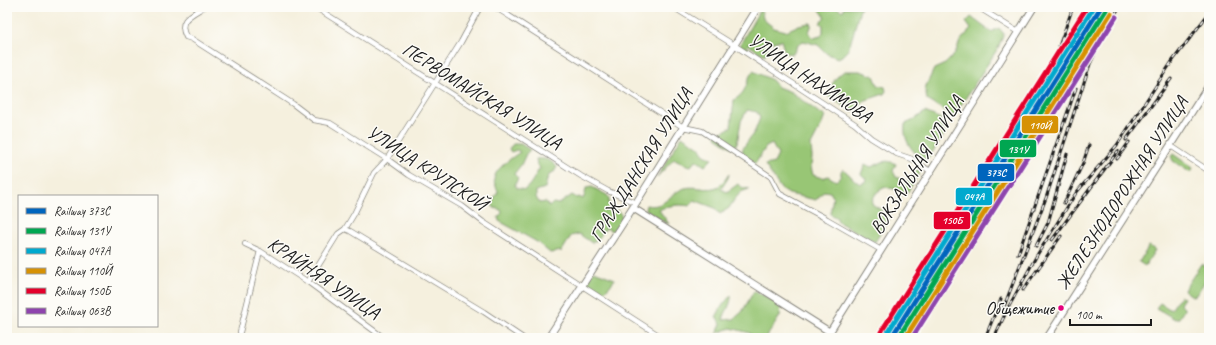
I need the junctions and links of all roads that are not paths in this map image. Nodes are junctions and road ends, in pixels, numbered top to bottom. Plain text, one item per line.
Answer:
1 (204, 7) edge
2 (315, 7) edge
3 (480, 7) edge
4 (495, 7) edge
5 (672, 7) edge
6 (758, 7) edge
7 (978, 7) edge
8 (1034, 7) edge
9 (1018, 32) junction
10 (734, 45) junction
11 (434, 84) junction
12 (1209, 85) edge
13 (682, 127) junction
14 (1171, 146) junction
15 (387, 159) junction
16 (930, 171) junction
17 (1209, 171) edge
18 (635, 205) junction
19 (345, 229) junction
20 (245, 244) dead end
21 (881, 250) junction
22 (260, 251) junction
23 (308, 282) junction
24 (581, 286) junction
25 (240, 332) dead end
26 (828, 335) edge
27 (384, 338) edge
28 (523, 338) edge
29 (548, 338) edge
30 (663, 338) edge
31 (1047, 338) edge

1 - 15 street, УЛИЦА КРУПСКОЙ
2 - 11 street, ПЕРВОМАЙСКАЯ УЛИЦА
3 - 11 street
4 - 13 street
5 - 10 street, УЛИЦА НАХИМОВА
6 - 10 street, ГРАЖДАНСКАЯ УЛИЦА
7 - 9 street
8 - 9 street, ВОКЗАЛЬНАЯ УЛИЦА
9 - 16 street, ВОКЗАЛЬНАЯ УЛИЦА
10 - 13 street, ГРАЖДАНСКАЯ УЛИЦА
10 - 16 street, УЛИЦА НАХИМОВА
11 - 15 street
11 - 18 street, ПЕРВОМАЙСКАЯ УЛИЦА
12 - 14 street, ЖЕЛЕЗНОДОРОЖНАЯ УЛИЦА
13 - 18 street, ГРАЖДАНСКАЯ УЛИЦА
13 - 21 street
14 - 17 street
14 - 31 street, ЖЕЛЕЗНОДОРОЖНАЯ УЛИЦА
15 - 19 street
15 - 24 street, УЛИЦА КРУПСКОЙ
16 - 21 street, ВОКЗАЛЬНАЯ УЛИЦА
18 - 24 street, ГРАЖДАНСКАЯ УЛИЦА
18 - 26 street, ПЕРВОМАЙСКАЯ УЛИЦА
19 - 23 street
19 - 28 street
20 - 22 street, КРАЙНЯЯ УЛИЦА
21 - 26 street, ВОКЗАЛЬНАЯ УЛИЦА
22 - 23 street, КРАЙНЯЯ УЛИЦА
22 - 25 street
23 - 27 street, КРАЙНЯЯ УЛИЦА
24 - 29 street, ГРАЖДАНСКАЯ УЛИЦА
24 - 30 street, УЛИЦА КРУПСКОЙ

